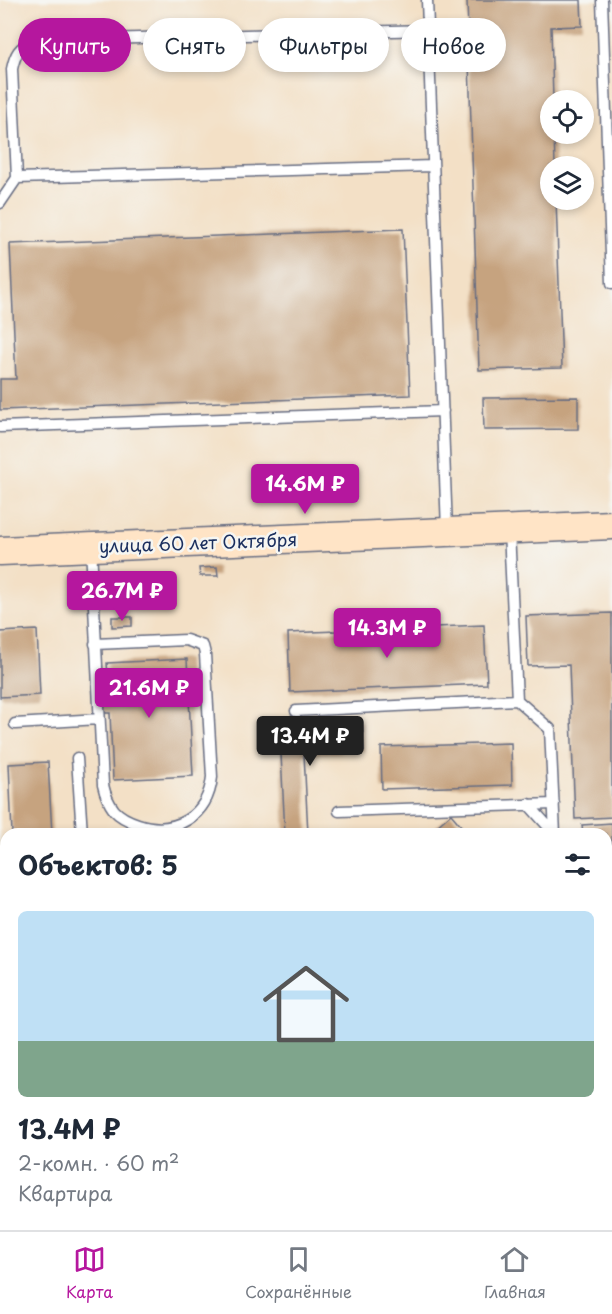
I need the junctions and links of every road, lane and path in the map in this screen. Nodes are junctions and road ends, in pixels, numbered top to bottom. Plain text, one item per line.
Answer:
1 (427, 0) edge
2 (602, 0) edge
3 (428, 18) edge
4 (401, 31) edge
5 (608, 51) edge
6 (430, 72) edge
7 (433, 166) junction
8 (16, 178) junction
9 (0, 203) edge
10 (612, 284) edge
11 (443, 411) junction
12 (0, 427) edge
13 (612, 525) edge
14 (509, 530) junction
15 (447, 533) junction
16 (91, 546) junction
17 (0, 551) edge
18 (95, 644) junction
19 (517, 700) junction
20 (296, 711) dead end
21 (99, 719) junction
22 (15, 724) dead end
23 (77, 758) dead end
24 (528, 804) junction
25 (554, 804) junction
26 (339, 811) dead end
27 (82, 828) edge
28 (550, 828) edge
29 (555, 828) edge
30 (0, 1224) edge
31 (0, 1230) edge

1 - 3 lane
2 - 5 lane
4 - 8 lane
5 - 10 lane
6 - 7 lane
7 - 8 lane
7 - 11 lane
8 - 9 lane
11 - 12 lane
11 - 15 lane
13 - 14 main road, улица 60 лет Октября
14 - 15 main road, улица 60 лет Октября
14 - 19 lane
15 - 16 main road, улица 60 лет Октября
16 - 17 main road, улица 60 лет Октября
16 - 18 lane
18 - 21 lane
18 - 21 lane
19 - 20 lane
19 - 25 lane
21 - 22 lane
23 - 27 lane
24 - 25 lane
24 - 26 lane
24 - 28 lane
25 - 29 lane
30 - 31 lane

